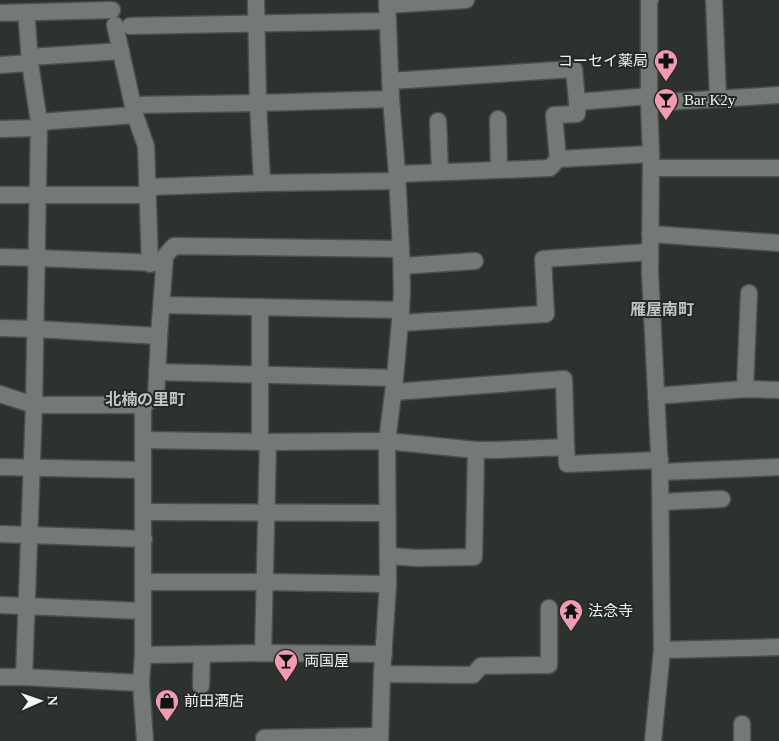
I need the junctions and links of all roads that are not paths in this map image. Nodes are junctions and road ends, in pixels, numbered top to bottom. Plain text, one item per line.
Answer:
1 (256, 0) edge
2 (466, 0) edge
3 (714, 0) edge
4 (649, 1) edge
5 (387, 9) edge
6 (26, 11) edge
7 (0, 13) edge
8 (116, 14) edge
9 (257, 24) junction
10 (121, 51) junction
11 (30, 60) junction
12 (0, 65) edge
13 (390, 81) junction
14 (779, 94) edge
15 (718, 98) junction
16 (391, 99) junction
17 (649, 99) junction
18 (577, 102) junction
19 (258, 103) junction
20 (134, 110) junction
21 (498, 119) dead end
22 (438, 121) dead end
23 (39, 125) junction
24 (0, 129) edge
25 (558, 159) junction
26 (651, 161) junction
27 (779, 168) edge
28 (499, 170) junction
29 (440, 172) junction
30 (398, 178) junction
31 (262, 183) junction
32 (148, 191) junction
33 (38, 194) junction
34 (0, 195) edge
35 (650, 234) junction
36 (779, 243) edge
37 (650, 252) junction
38 (0, 257) edge
39 (37, 258) junction
40 (402, 258) junction
41 (475, 261) dead end
42 (157, 263) junction
43 (749, 293) dead end
44 (162, 306) junction
45 (260, 307) junction
46 (401, 316) junction
47 (0, 328) edge
48 (35, 329) junction
49 (159, 336) junction
50 (157, 372) junction
51 (260, 374) junction
52 (394, 385) junction
53 (745, 389) junction
54 (779, 390) edge
55 (0, 394) edge
56 (656, 396) junction
57 (34, 405) junction
58 (143, 405) junction
59 (143, 440) junction
60 (387, 441) junction
61 (264, 442) junction
62 (566, 447) junction
63 (476, 450) junction
64 (0, 466) edge
65 (660, 466) junction
66 (31, 467) junction
67 (779, 467) edge
68 (143, 470) junction
69 (722, 499) dead end
70 (661, 502) junction
71 (144, 512) junction
72 (267, 512) junction
73 (388, 513) junction
74 (0, 534) edge
75 (29, 535) junction
76 (144, 539) junction
77 (388, 556) junction
78 (143, 582) junction
79 (264, 582) junction
80 (388, 584) junction
81 (0, 605) edge
82 (26, 606) junction
83 (549, 608) dead end
84 (142, 611) junction
85 (779, 647) edge
86 (662, 650) junction
87 (263, 653) junction
88 (143, 654) junction
89 (202, 654) junction
90 (384, 654) junction
91 (382, 674) junction
92 (0, 677) edge
93 (24, 677) junction
94 (141, 683) junction
95 (201, 686) dead end
96 (742, 724) dead end
97 (264, 738) dead end
98 (380, 738) edge
99 (145, 741) edge
100 (653, 741) edge
101 (742, 741) edge

1 - 9 street
2 - 5 street
3 - 15 street
4 - 17 street
5 - 9 street
5 - 13 street
6 - 7 street
6 - 8 street
6 - 11 street
8 - 9 street
8 - 10 street
9 - 19 street
10 - 11 street
10 - 20 street
11 - 12 street
11 - 23 street
13 - 16 street
13 - 18 street
14 - 15 street
15 - 17 street
16 - 19 street
16 - 30 street
17 - 18 street
17 - 26 street
18 - 25 street
19 - 20 street
19 - 31 street
20 - 23 street
20 - 32 street
21 - 28 street
22 - 29 street
23 - 24 street
23 - 33 street
25 - 26 street
25 - 28 street
26 - 27 street
26 - 35 street
28 - 29 street
29 - 30 street
30 - 31 street
30 - 40 street
31 - 32 street
32 - 33 street
32 - 42 street
33 - 34 street
33 - 39 street
35 - 36 street
35 - 37 street
37 - 46 street
37 - 56 street
38 - 39 street
39 - 42 street
39 - 48 street
40 - 41 street
40 - 42 street
40 - 46 street
42 - 44 street
43 - 53 street
44 - 45 street
44 - 49 street
45 - 46 street
45 - 51 street
46 - 52 street
47 - 48 street
48 - 49 street
48 - 57 street
49 - 50 street
50 - 51 street
50 - 58 street
51 - 52 street
51 - 61 street
52 - 60 street
52 - 62 street
53 - 54 street
53 - 56 street
55 - 57 street
56 - 65 street
57 - 58 street
57 - 66 street
58 - 59 street
59 - 61 street
59 - 68 street
60 - 61 street
60 - 63 street
60 - 73 street
61 - 72 street
62 - 63 street
62 - 65 street
63 - 77 street
64 - 66 street
65 - 67 street
65 - 70 street
66 - 68 street
66 - 75 street
68 - 71 street
69 - 70 street
70 - 86 street
71 - 72 street
71 - 76 street
72 - 73 street
72 - 79 street
73 - 77 street
74 - 75 street
75 - 76 street
75 - 82 street
76 - 78 street
77 - 80 street
78 - 79 street
78 - 84 street
79 - 80 street
79 - 87 street
80 - 90 street
81 - 82 street
82 - 84 street
82 - 93 street
83 - 91 street
84 - 88 street
85 - 86 street
86 - 100 street
87 - 89 street
87 - 90 street
88 - 89 street
88 - 94 street
89 - 95 street
90 - 91 street
91 - 98 street
92 - 93 street
93 - 94 street
94 - 99 street
96 - 101 street
97 - 98 street

